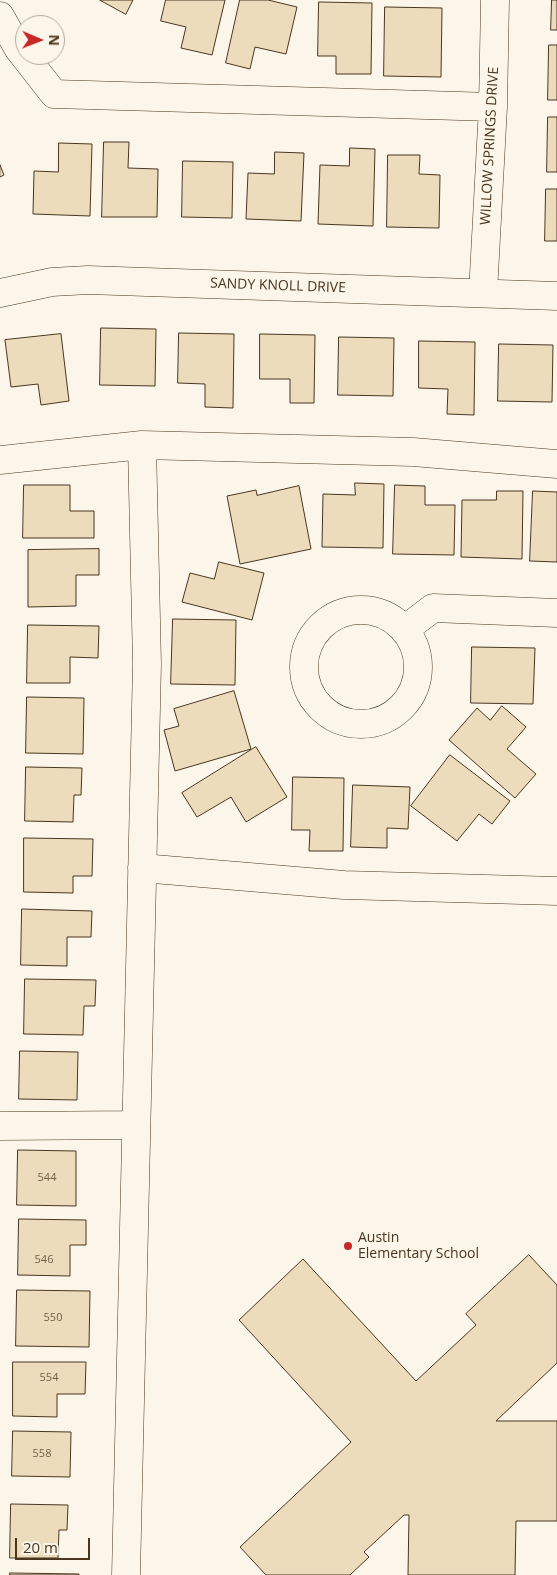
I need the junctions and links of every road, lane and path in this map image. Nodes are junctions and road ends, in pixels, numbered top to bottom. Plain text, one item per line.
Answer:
1 (495, 0) edge
2 (0, 16) edge
3 (493, 107) junction
4 (483, 292) junction
5 (0, 293) edge
6 (557, 296) edge
7 (142, 445) junction
8 (0, 460) edge
9 (557, 464) edge
10 (557, 613) edge
11 (404, 630) junction
12 (142, 868) junction
13 (557, 891) edge
14 (136, 1125) junction
15 (0, 1126) edge
16 (126, 1575) edge

1 - 3 street, WILLOW SPRINGS DRIVE
2 - 3 street
3 - 4 street, WILLOW SPRINGS DRIVE
4 - 5 street, SANDY KNOLL DRIVE
4 - 6 street, SANDY KNOLL DRIVE
7 - 8 street
7 - 9 street
7 - 12 street
10 - 11 street
11 - 11 street
12 - 13 street
12 - 14 street
14 - 15 street
14 - 16 street

